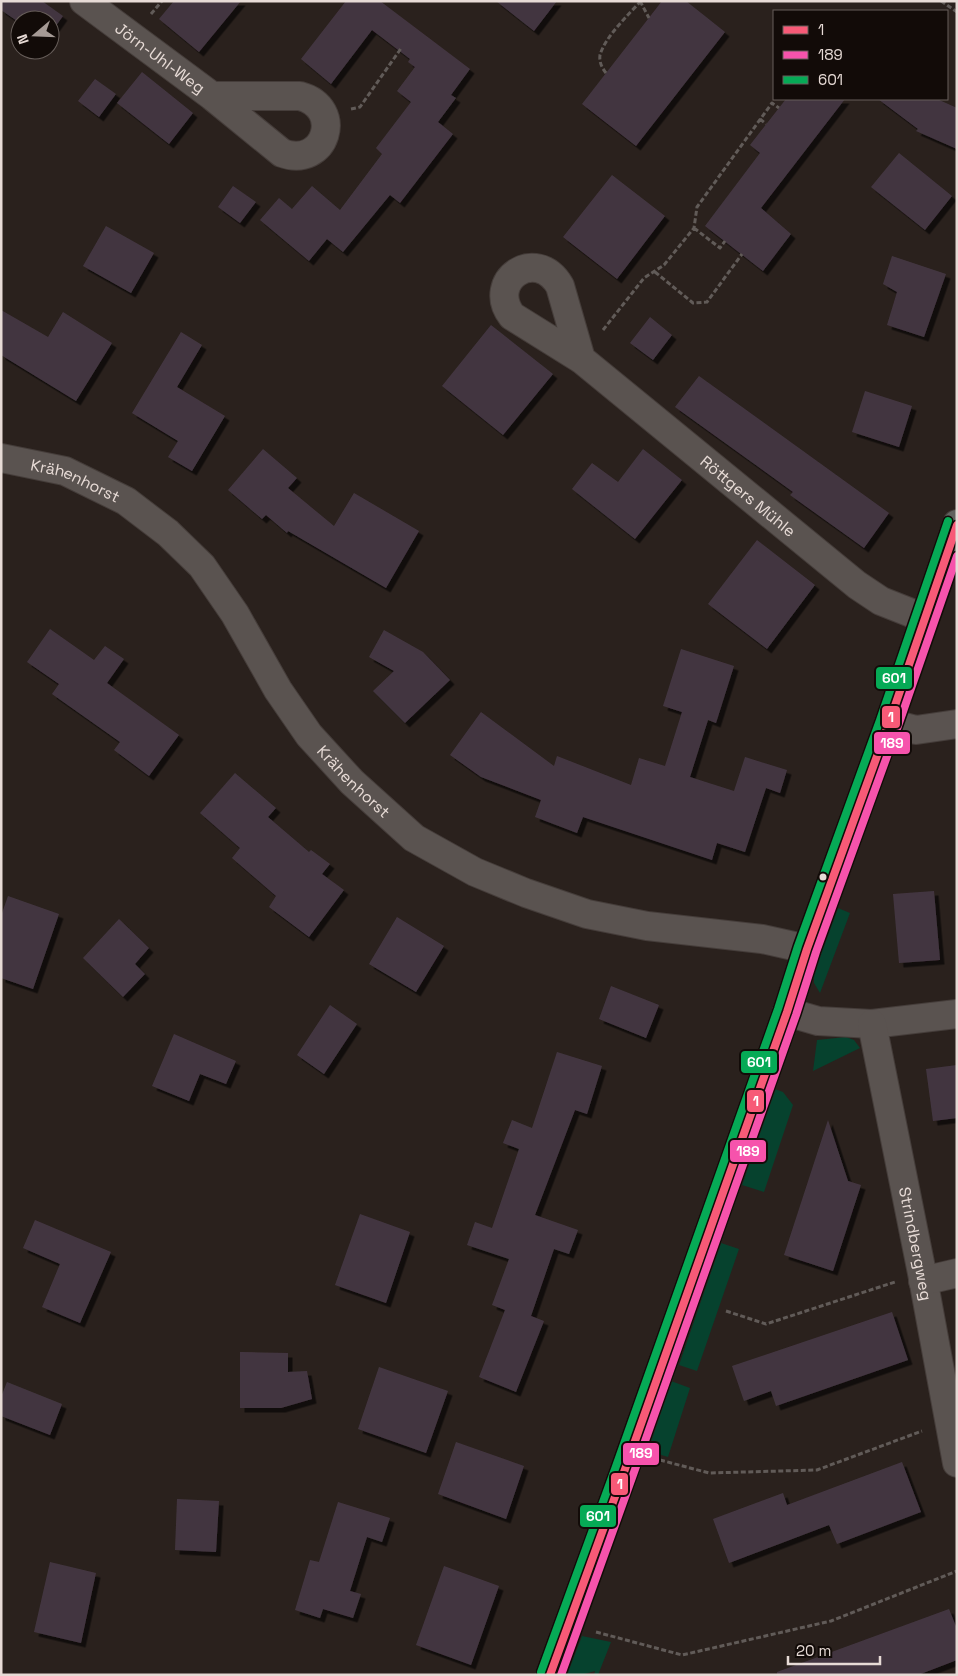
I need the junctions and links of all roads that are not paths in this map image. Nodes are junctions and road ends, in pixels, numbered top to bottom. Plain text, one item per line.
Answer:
1 (84, 1) edge
2 (212, 96) junction
3 (581, 359) road end
4 (1, 458) edge
5 (957, 524) edge
6 (924, 618) junction
7 (889, 723) junction
8 (957, 724) edge
9 (807, 950) junction
10 (787, 1012) junction
11 (957, 1014) edge
12 (872, 1024) junction
13 (957, 1273) edge
14 (922, 1277) junction
15 (957, 1463) edge
16 (550, 1675) edge

1 - 2 street, Jörn-Uhl-Weg
2 - 2 street, Jörn-Uhl-Weg
3 - 6 street, Röttgers Mühle
4 - 9 street, Krähenhorst
5 - 6 main road
6 - 7 main road
7 - 8 street
7 - 9 main road
9 - 10 main road
10 - 12 street
10 - 16 main road
11 - 12 street
12 - 14 street, Strindbergweg
13 - 14 street
14 - 15 street, Strindbergweg

